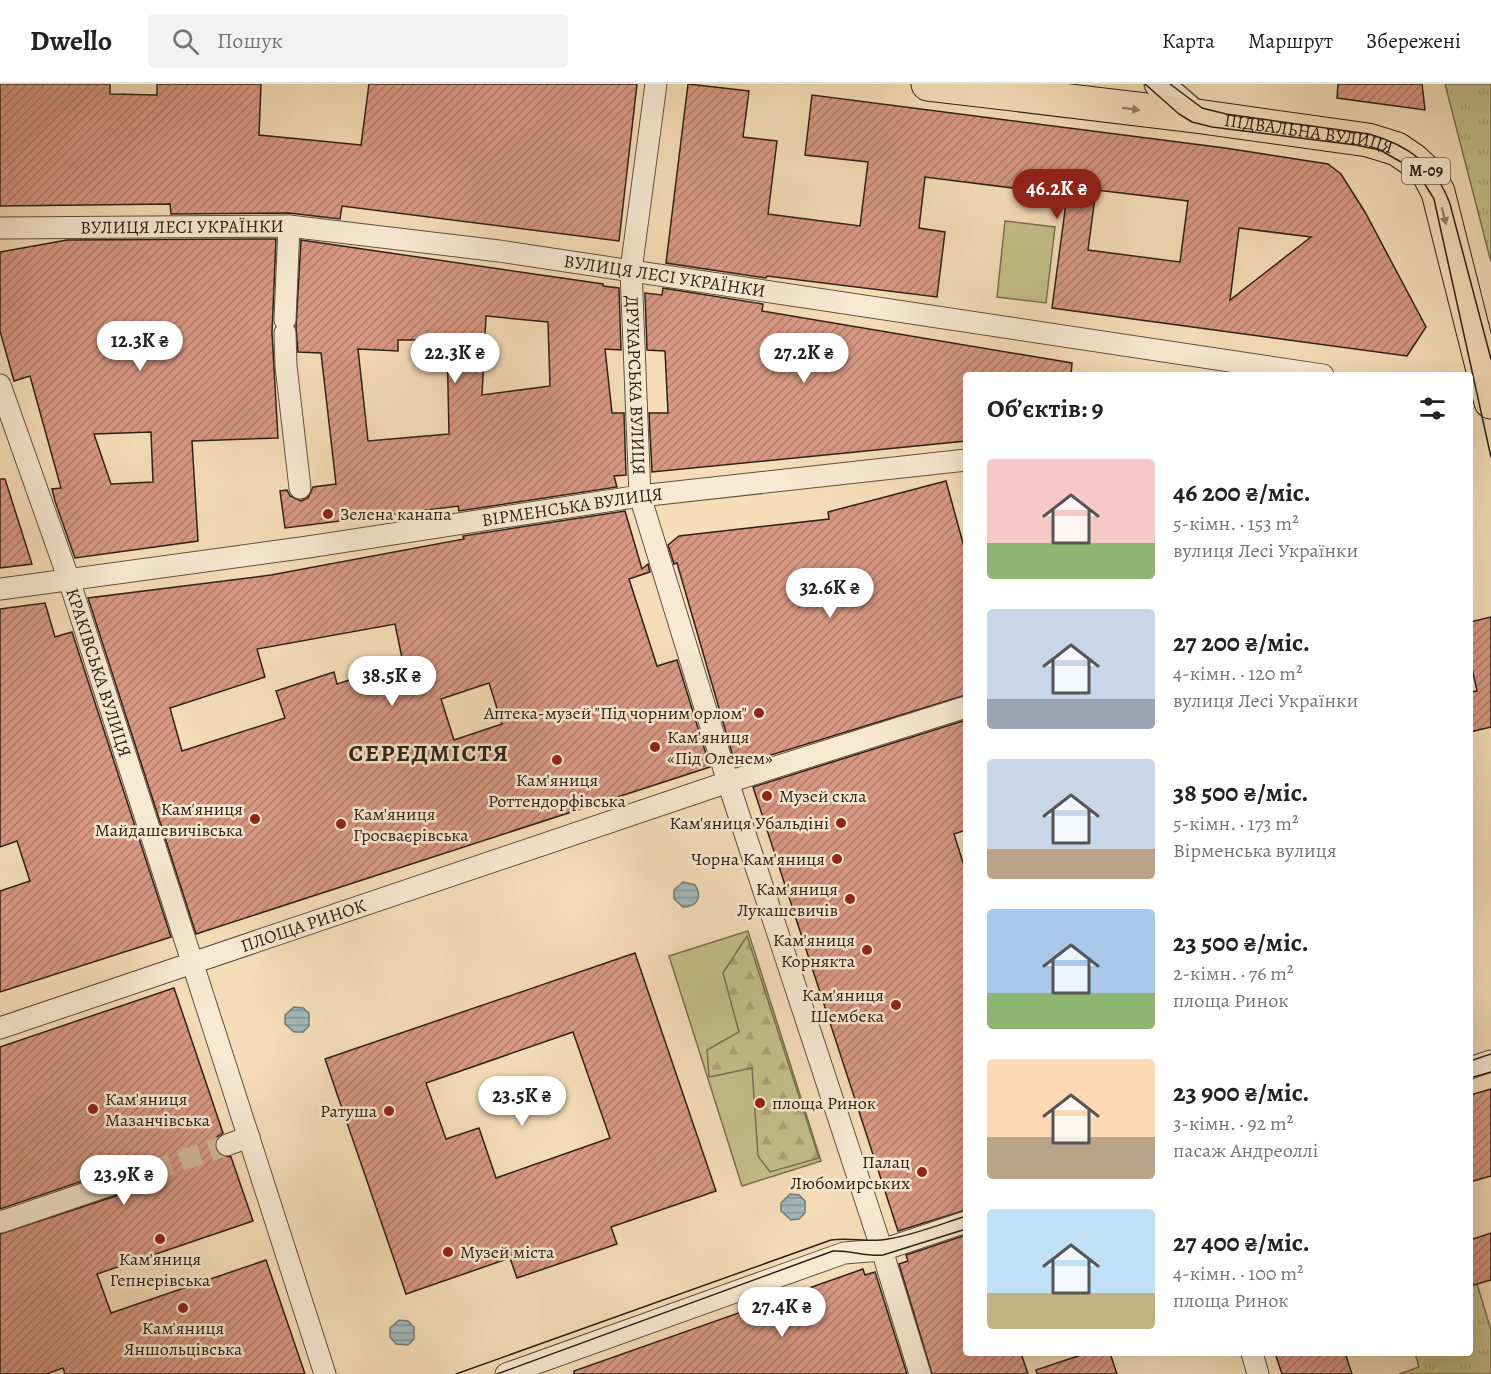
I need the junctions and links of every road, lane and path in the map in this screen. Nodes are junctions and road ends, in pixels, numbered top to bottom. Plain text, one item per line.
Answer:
1 (656, 84) edge
2 (928, 84) edge
3 (1159, 84) edge
4 (1196, 116) junction
5 (289, 226) junction
6 (0, 228) edge
7 (631, 270) junction
8 (1303, 372) edge
9 (0, 385) edge
10 (1491, 402) edge
11 (963, 462) edge
12 (300, 489) dead end
13 (640, 496) junction
14 (69, 580) junction
15 (0, 589) edge
16 (963, 707) edge
17 (728, 782) junction
18 (192, 962) junction
19 (0, 1028) edge
20 (1491, 1061) edge
21 (1473, 1067) edge
22 (249, 1137) junction
23 (227, 1145) tunnel mouth
24 (151, 1171) tunnel mouth
25 (1, 1222) edge
26 (963, 1223) edge
27 (882, 1250) junction
28 (1253, 1356) edge
29 (325, 1374) edge
30 (506, 1374) edge
31 (920, 1374) edge
32 (1258, 1374) edge

1 - 7 street, ДРУКАРСЬКА ВУЛИЦЯ
2 -> 4 main road, М-09
3 - 4 street
4 -> 10 main road, ПІДВАЛЬНА ВУЛИЦЯ / М-09
5 - 6 street, ВУЛИЦЯ ЛЕСІ УКРАЇНКИ
5 - 7 street, ВУЛИЦЯ ЛЕСІ УКРАЇНКИ
5 - 12 street
7 - 8 street, ВУЛИЦЯ ЛЕСІ УКРАЇНКИ
7 - 13 street, ДРУКАРСЬКА ВУЛИЦЯ
9 - 14 street, КРАКІВСЬКА ВУЛИЦЯ
11 - 13 street, ВІРМЕНСЬКА ВУЛИЦЯ
13 - 14 street, ВІРМЕНСЬКА ВУЛИЦЯ
13 - 17 street, ДРУКАРСЬКА ВУЛИЦЯ
14 - 15 street, ВІРМЕНСЬКА ВУЛИЦЯ
14 - 18 street, КРАКІВСЬКА ВУЛИЦЯ
16 - 17 street, ПЛОЩА РИНОК
17 - 18 street, ПЛОЩА РИНОК
17 - 27 street
18 - 19 street, ПЛОЩА РИНОК
18 - 22 street
20 - 21 street
22 - 23 street
22 - 29 street
24 - 25 street
26 - 27 street
27 - 30 street
27 - 31 street
28 - 32 street

